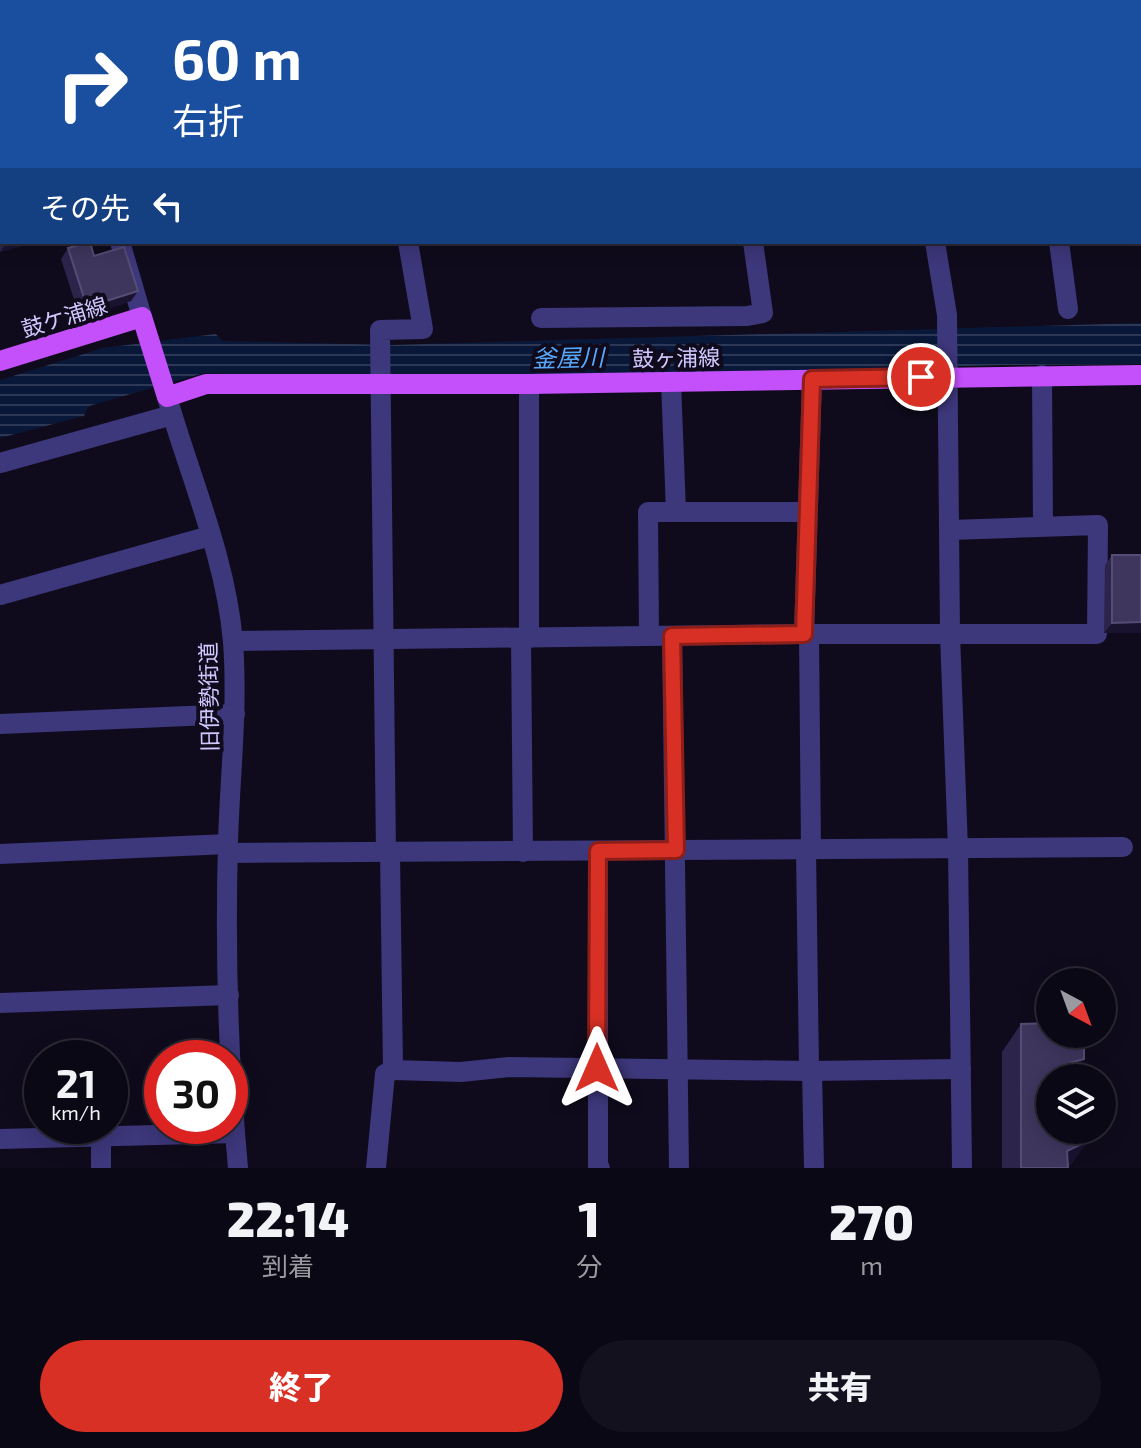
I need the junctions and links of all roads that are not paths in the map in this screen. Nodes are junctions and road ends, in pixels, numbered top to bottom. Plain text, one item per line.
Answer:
1 (121, 244) edge
2 (408, 244) edge
3 (753, 244) edge
4 (935, 244) edge
5 (1059, 244) edge
6 (1068, 309) dead end
7 (541, 318) dead end
8 (144, 325) junction
9 (0, 361) edge
10 (1042, 375) junction
11 (1141, 375) edge
12 (948, 376) junction
13 (812, 379) junction
14 (671, 382) junction
15 (380, 383) junction
16 (529, 384) junction
17 (168, 401) junction
18 (0, 463) edge
19 (676, 511) junction
20 (806, 512) junction
21 (1043, 526) junction
22 (950, 530) junction
23 (210, 536) junction
24 (0, 595) edge
25 (807, 634) junction
26 (950, 634) junction
27 (649, 636) junction
28 (672, 636) junction
29 (525, 638) junction
30 (384, 640) junction
31 (233, 641) junction
32 (235, 714) junction
33 (0, 724) edge
34 (1123, 847) dead end
35 (228, 849) junction
36 (808, 849) junction
37 (958, 849) junction
38 (676, 850) junction
39 (598, 851) junction
40 (523, 852) junction
41 (388, 853) junction
42 (0, 854) edge
43 (229, 995) junction
44 (0, 1003) edge
45 (231, 1040) edge
46 (597, 1068) junction
47 (677, 1069) junction
48 (961, 1069) junction
49 (810, 1071) junction
50 (389, 1072) junction
51 (24, 1138) edge
52 (0, 1139) edge
53 (101, 1144) edge
54 (236, 1144) edge
55 (101, 1168) edge
56 (238, 1168) edge
57 (376, 1168) edge
58 (600, 1168) edge
59 (679, 1168) edge
60 (814, 1168) edge
61 (962, 1168) edge

1 - 8 street, 旧伊勢街道
2 - 15 street
3 - 7 street
4 - 12 street
5 - 6 street
8 - 9 main road, 鼓ケ浦線
8 - 17 main road, 旧伊勢街道
10 - 11 main road, 鼓ヶ浦線
10 - 12 main road, 鼓ヶ浦線
10 - 21 street
12 - 13 main road, 鼓ヶ浦線
12 - 22 street
13 - 14 main road, 鼓ヶ浦線
13 - 20 street
14 - 16 main road, 鼓ヶ浦線
14 - 19 street
15 - 16 main road, 鼓ヶ浦線
15 - 17 main road, 鼓ヶ浦線
15 - 30 street
16 - 29 street
17 - 18 street
17 - 23 street, 旧伊勢街道
19 - 20 street
19 - 27 street
20 - 25 street
21 - 22 street
21 - 26 street
22 - 26 street
23 - 24 street
23 - 31 street, 旧伊勢街道
25 - 26 street
25 - 28 street
25 - 36 street
26 - 37 street
27 - 28 street
27 - 29 street
28 - 38 street
29 - 30 street
29 - 40 street
30 - 31 street
30 - 41 street
31 - 32 street, 旧伊勢街道
32 - 33 street
32 - 35 street, 旧伊勢街道
34 - 37 street
35 - 41 street
35 - 42 street
35 - 43 street, 旧伊勢街道
36 - 37 street
36 - 38 street
36 - 49 street
37 - 48 street
38 - 39 street
38 - 47 street
39 - 40 street
39 - 46 street
40 - 41 street
41 - 50 street
43 - 44 street
43 - 45 street, 旧伊勢街道
46 - 47 street
46 - 50 street
46 - 58 street
47 - 49 street
47 - 59 street
48 - 49 street
48 - 61 street
49 - 60 street
50 - 57 street
51 - 52 street
53 - 55 street
54 - 56 street, 旧伊勢街道

